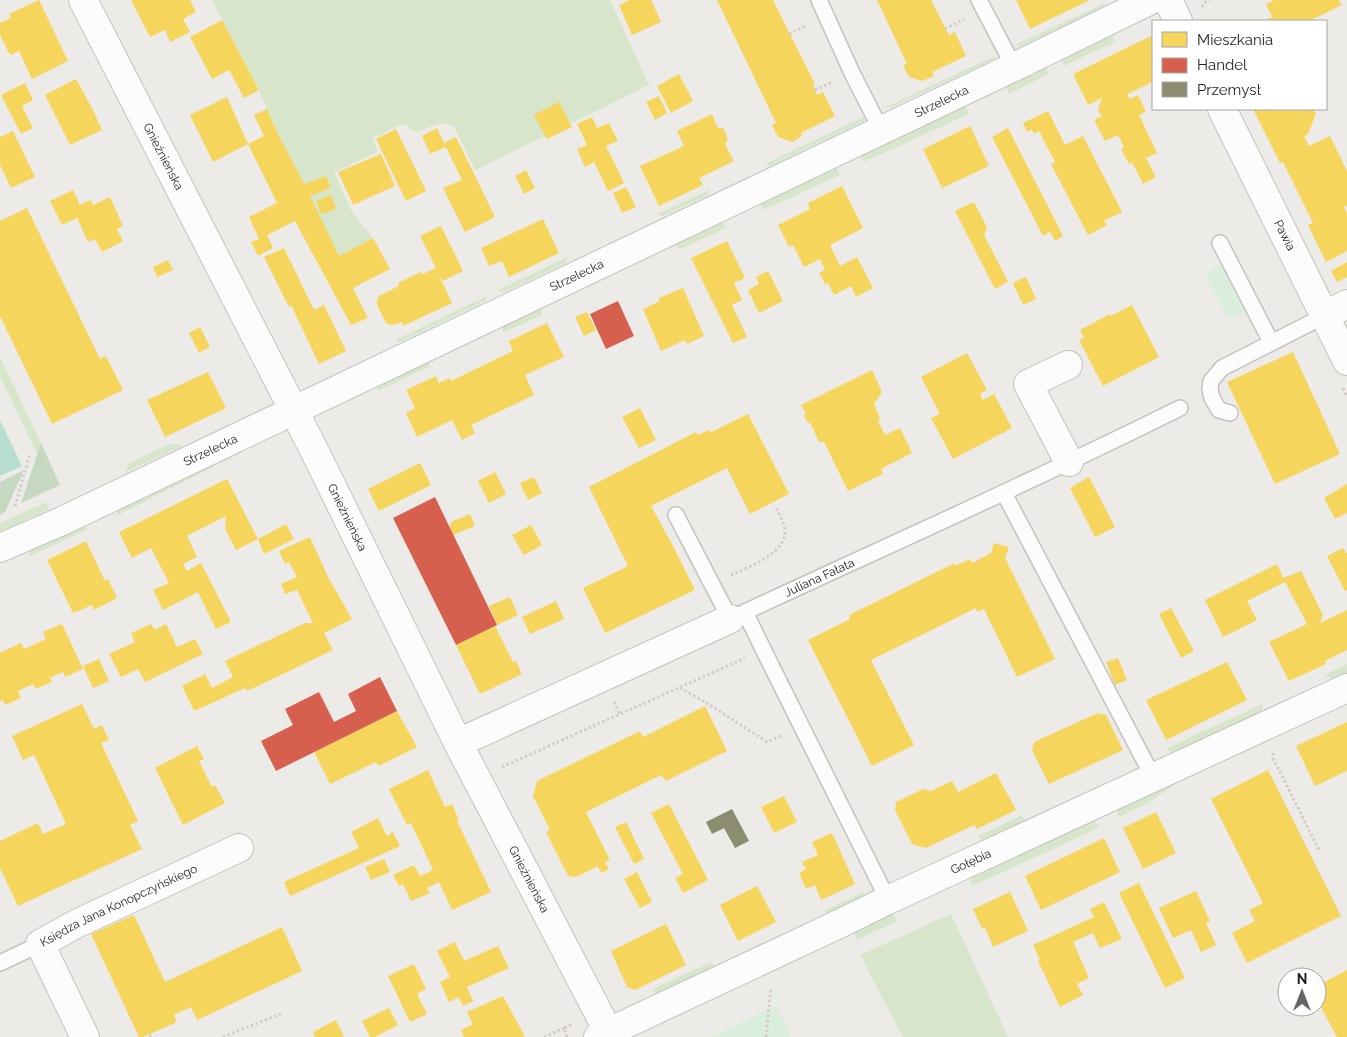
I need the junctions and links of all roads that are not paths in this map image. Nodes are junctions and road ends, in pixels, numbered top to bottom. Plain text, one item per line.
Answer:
1 (83, 0) edge
2 (819, 0) edge
3 (979, 0) edge
4 (1151, 0) edge
5 (1168, 0) edge
6 (1178, 20) edge
7 (1014, 67) junction
8 (1223, 110) edge
9 (881, 130) junction
10 (1220, 243) dead end
11 (1335, 310) edge
12 (1271, 342) junction
13 (1347, 362) edge
14 (1068, 365) dead end
15 (1180, 408) dead end
16 (293, 411) junction
17 (1230, 413) dead end
18 (1068, 462) junction
19 (1004, 493) junction
20 (676, 515) dead end
21 (0, 548) edge
22 (738, 615) junction
23 (1347, 688) edge
24 (458, 742) junction
25 (1153, 778) junction
26 (239, 848) dead end
27 (888, 900) junction
28 (40, 944) junction
29 (0, 963) edge
30 (606, 1035) edge
31 (85, 1037) edge

1 - 16 street, Gnieźnieńska
2 - 9 lane
3 - 7 lane
4 - 7 street, Strzelecka
5 - 6 street
7 - 9 street, Strzelecka
8 - 11 street, Pawia
9 - 16 street, Strzelecka
10 - 12 lane
11 - 12 lane
11 - 13 street, Pawia
12 - 17 lane
14 - 18 street
15 - 18 lane, Juliana Fałata
16 - 21 street, Strzelecka
16 - 24 street, Gnieźnieńska
18 - 19 lane, Juliana Fałata
19 - 22 lane, Juliana Fałata
19 - 25 lane
20 - 22 lane
22 - 24 street, Juliana Fałata
22 - 27 lane
23 - 25 street, Gołębia
24 - 30 street, Gnieźnieńska
25 - 27 street, Gołębia
26 - 28 street, Księdza Jana Konopczyńskiego
27 - 30 street, Gołębia
28 - 29 lane
28 - 31 street, Księdza Jana Konopczyńskiego

